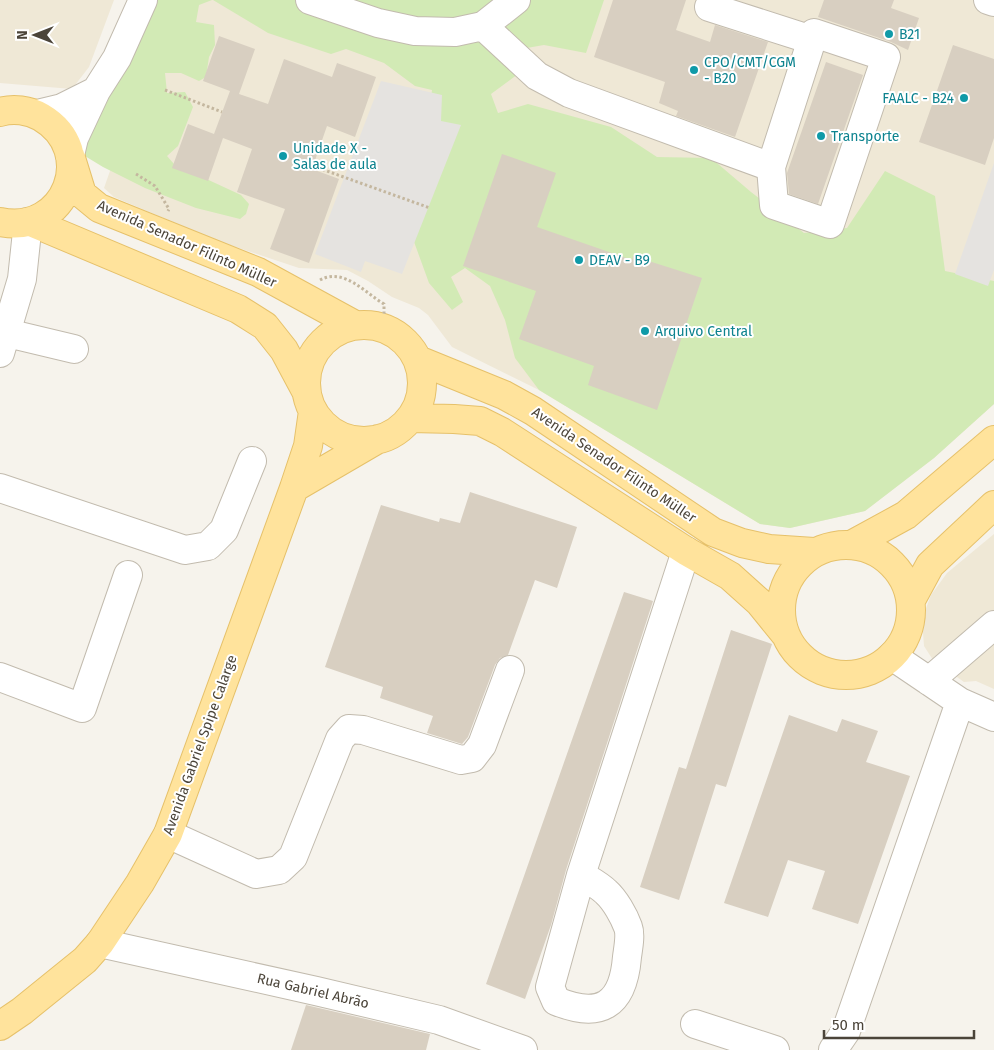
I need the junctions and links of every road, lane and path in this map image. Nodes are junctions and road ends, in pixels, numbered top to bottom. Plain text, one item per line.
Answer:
1 (143, 0) edge
2 (310, 0) edge
3 (516, 0) edge
4 (988, 0) edge
5 (994, 2) edge
6 (709, 7) dead end
7 (483, 26) junction
8 (812, 40) junction
9 (165, 90) dead end
10 (96, 91) junction
11 (0, 112) edge
12 (222, 112) dead end
13 (37, 114) junction
14 (70, 155) junction
15 (313, 166) dead end
16 (771, 167) junction
17 (136, 174) dead end
18 (430, 208) dead end
19 (0, 222) edge
20 (30, 222) junction
21 (160, 233) junction
22 (314, 284) dead end
23 (356, 325) junction
24 (384, 329) junction
25 (3, 343) edge
26 (74, 349) dead end
27 (418, 360) junction
28 (310, 402) junction
29 (411, 418) junction
30 (378, 440) junction
31 (994, 440) edge
32 (252, 461) dead end
33 (0, 488) edge
34 (294, 488) junction
35 (994, 505) edge
36 (853, 544) junction
37 (686, 551) junction
38 (814, 552) junction
39 (128, 575) dead end
40 (911, 600) junction
41 (994, 625) edge
42 (785, 634) junction
43 (892, 656) junction
44 (510, 670) dead end
45 (0, 677) edge
46 (929, 681) junction
47 (960, 702) junction
48 (994, 717) edge
49 (168, 834) junction
50 (581, 875) dead end
51 (100, 943) junction
52 (695, 1024) dead end
53 (0, 1026) edge
54 (523, 1050) edge
55 (775, 1050) edge
56 (833, 1050) edge

1 - 10 street
2 - 7 street
3 - 7 street
4 - 5 street
6 - 8 street
7 - 16 street
8 - 16 street
8 - 16 street
9 - 12 path
10 - 13 street
10 - 14 street
11 - 13 main road
13 - 14 main road, Avenida Senador Filinto Müller
14 - 20 main road
14 - 21 main road, Avenida Senador Filinto Müller
15 - 18 path
17 - 21 path
19 - 20 main road
20 - 25 street
20 - 28 main road
21 - 23 main road, Avenida Senador Filinto Müller
22 - 24 path
23 - 24 main road
23 - 28 main road
24 - 27 main road
25 - 26 street
27 - 29 main road
27 - 38 main road, Avenida Senador Filinto Müller
28 - 30 main road
28 - 34 main road, Avenida Gabriel Spipe Calarge
29 - 30 main road
29 - 37 main road
30 - 34 main road
31 - 36 main road
32 - 33 street
34 - 49 main road, Avenida Gabriel Spipe Calarge
35 - 40 main road
36 - 38 main road
36 - 40 main road
37 - 42 main road
37 - 50 street
38 - 42 main road
39 - 45 street
40 - 43 main road
41 - 46 street
42 - 43 main road
43 - 46 street
44 - 49 street
46 - 47 street
47 - 48 street
47 - 56 street
49 - 51 main road, Avenida Gabriel Spipe Calarge
51 - 53 main road, Avenida Gabriel Spipe Calarge
51 - 54 street, Rua Gabriel Abrão
52 - 55 street

